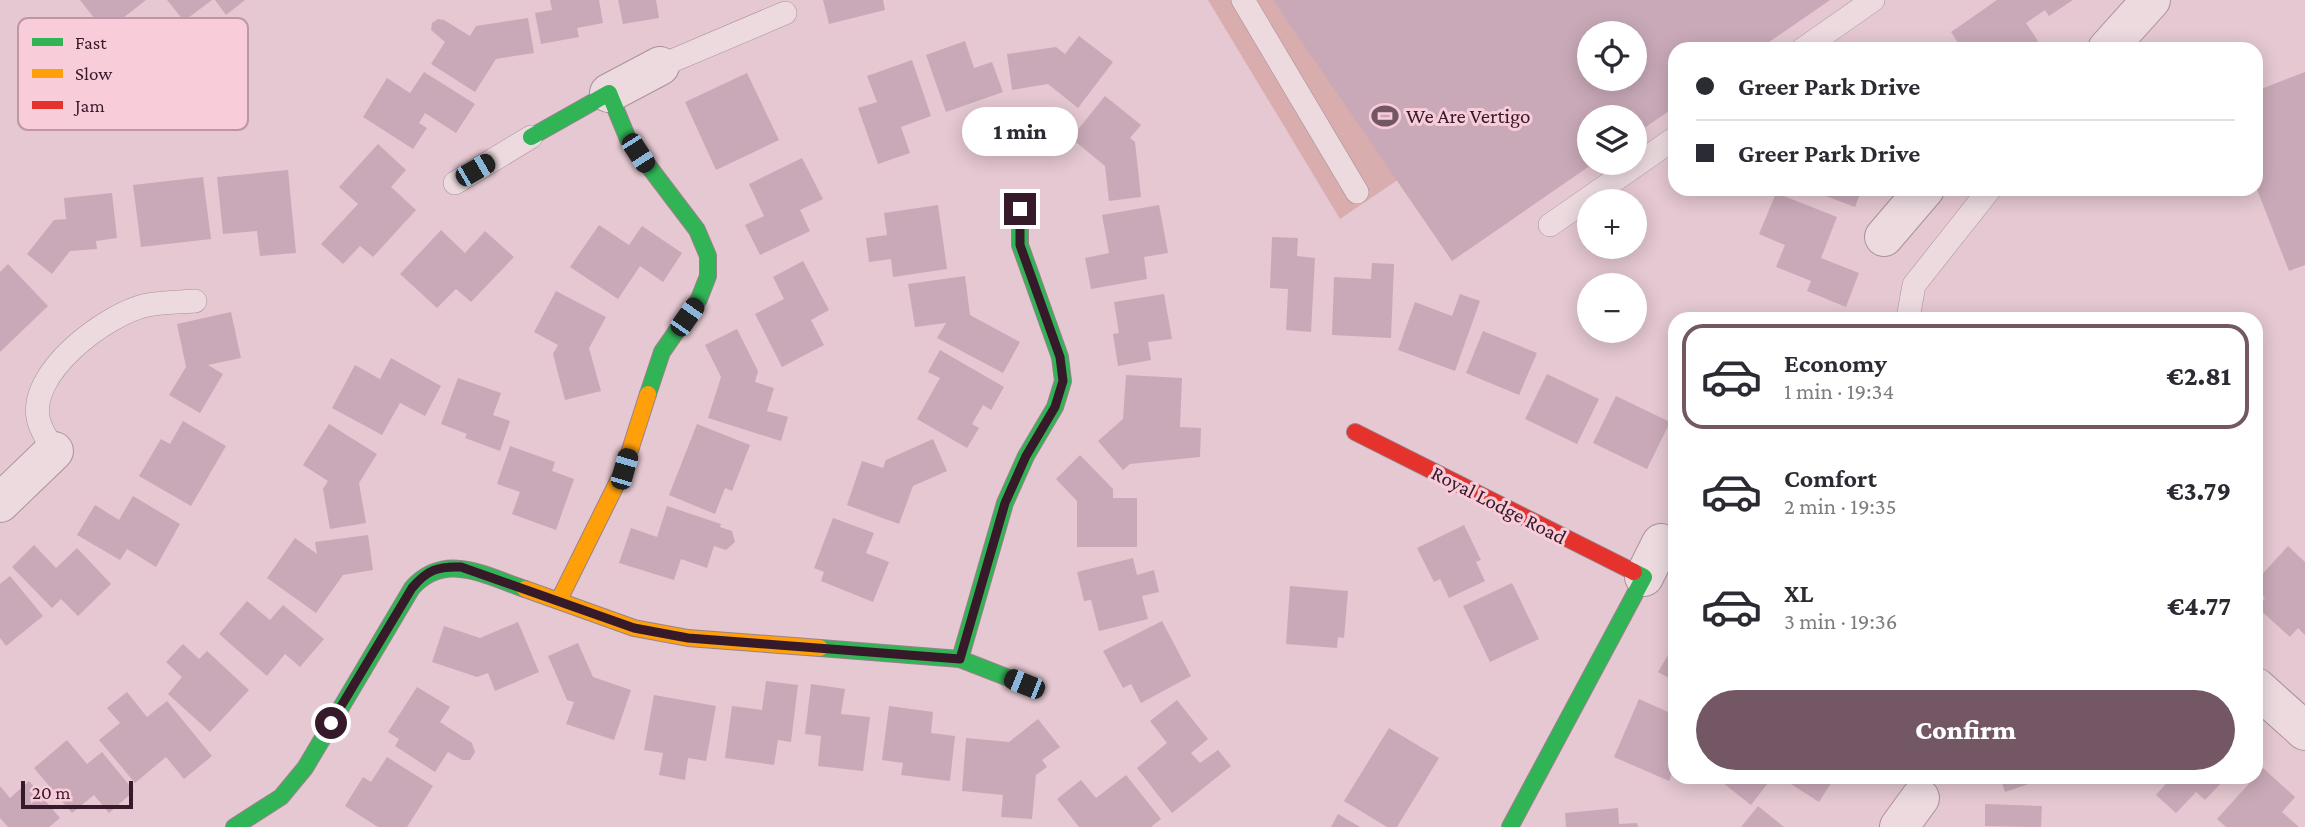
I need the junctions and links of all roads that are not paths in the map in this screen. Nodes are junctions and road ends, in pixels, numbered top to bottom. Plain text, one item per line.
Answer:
1 (1243, 0) edge
2 (1873, 0) edge
3 (2151, 0) edge
4 (785, 13) dead end
5 (1812, 42) edge
6 (2113, 42) edge
7 (660, 66) joint
8 (608, 93) junction
9 (531, 137) joint
10 (1668, 143) edge
11 (455, 183) dead end
12 (1357, 192) dead end
13 (1919, 196) edge
14 (1984, 196) edge
15 (1020, 209) dead end
16 (1550, 225) dead end
17 (1884, 237) dead end
18 (195, 300) dead end
19 (1909, 312) edge
20 (1355, 432) dead end
21 (54, 451) joint
22 (0, 503) edge
23 (1661, 543) dead end
24 (1644, 577) junction
25 (559, 600) junction
26 (960, 659) junction
27 (1024, 684) dead end
28 (2263, 693) edge
29 (2305, 731) edge
30 (234, 827) edge
31 (1510, 827) edge

1 - 12 lane
2 - 5 lane
3 - 6 street
4 - 7 lane
7 - 8 street
8 - 9 street
8 - 25 street
9 - 11 lane
10 - 16 lane
13 - 17 street
14 - 19 lane
15 - 26 street
18 - 21 lane
20 - 24 street, Royal Lodge Road
21 - 22 street
23 - 24 street
24 - 31 street
25 - 26 street
25 - 30 street
26 - 27 street
28 - 29 street

